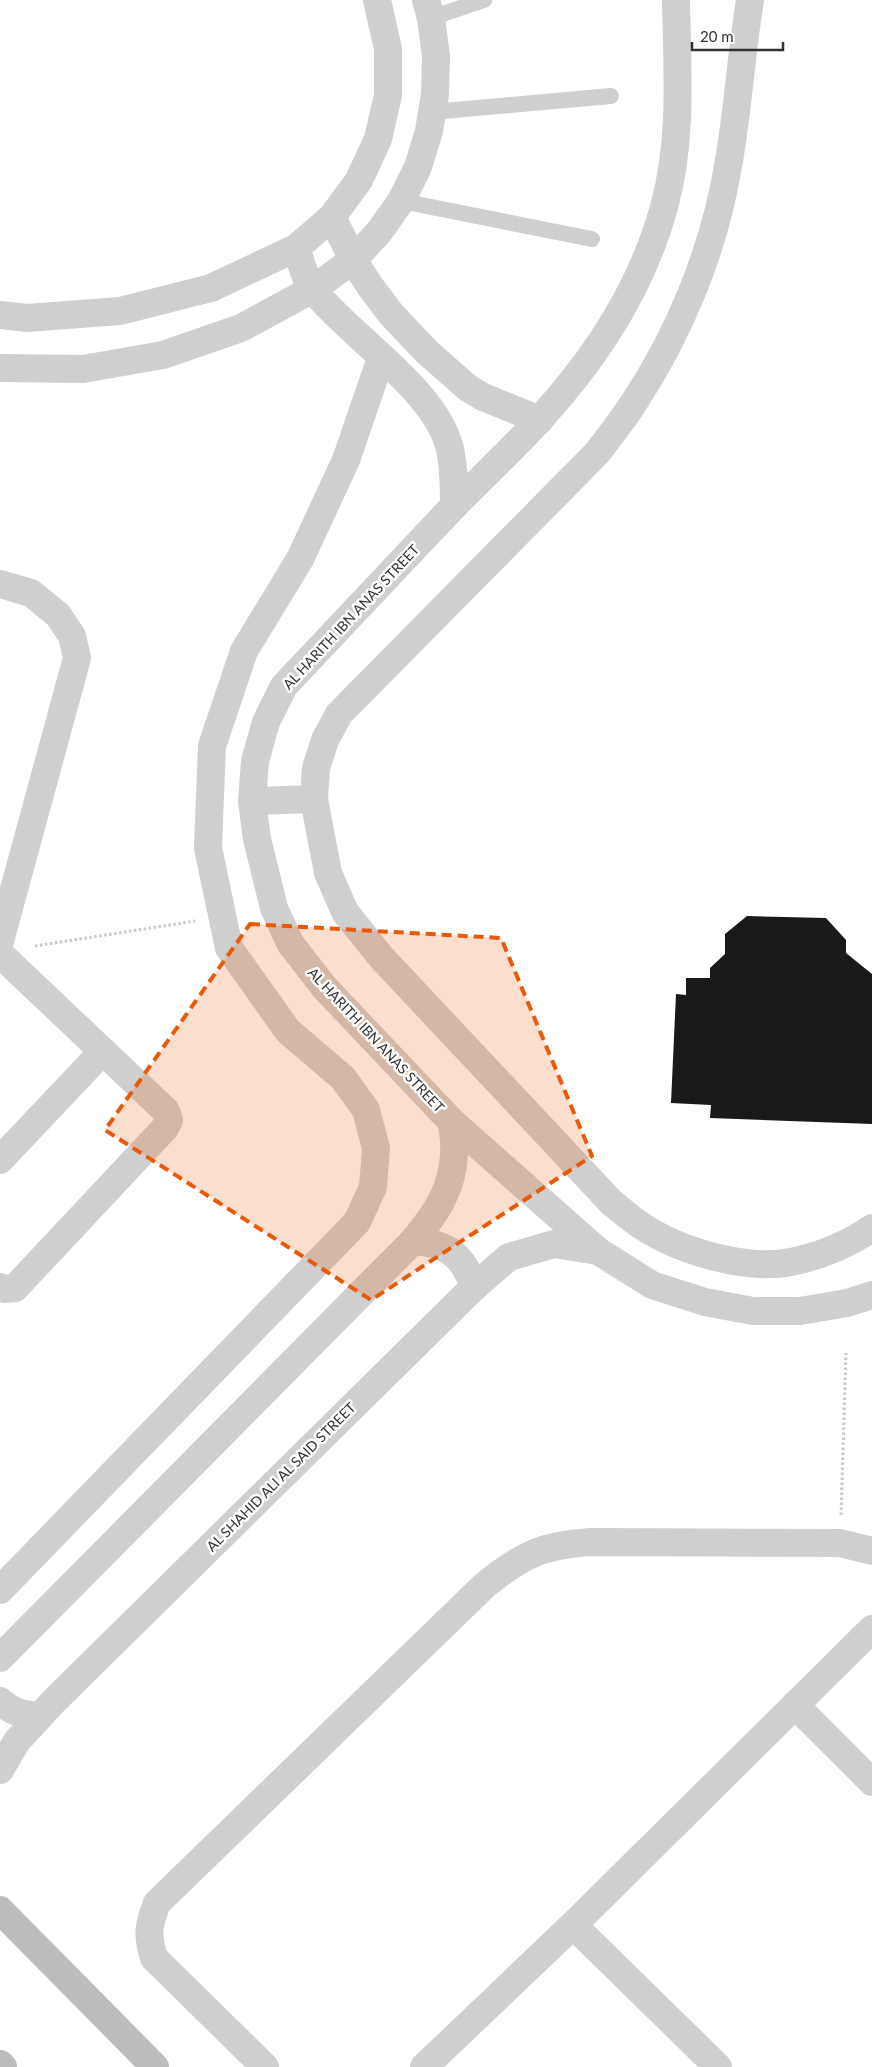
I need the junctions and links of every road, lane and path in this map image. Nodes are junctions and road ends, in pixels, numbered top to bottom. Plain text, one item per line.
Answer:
1 (377, 0) edge
2 (484, 0) edge
3 (676, 0) edge
4 (750, 0) edge
5 (429, 9) edge
6 (611, 96) dead end
7 (432, 112) junction
8 (401, 201) junction
9 (332, 217) junction
10 (592, 239) dead end
11 (296, 248) junction
12 (353, 260) junction
13 (313, 289) junction
14 (0, 315) edge
15 (381, 358) junction
16 (0, 368) edge
17 (540, 420) junction
18 (454, 506) junction
19 (0, 584) edge
20 (314, 799) junction
21 (252, 801) junction
22 (223, 916) junction
23 (0, 941) edge
24 (29, 947) dead end
25 (0, 954) edge
26 (103, 1051) junction
27 (452, 1122) junction
28 (0, 1160) edge
29 (872, 1228) edge
30 (413, 1241) junction
31 (598, 1251) junction
32 (0, 1287) edge
33 (474, 1287) junction
34 (872, 1295) edge
35 (846, 1353) dead end
36 (840, 1543) junction
37 (872, 1551) edge
38 (0, 1590) edge
39 (872, 1629) edge
40 (0, 1658) edge
41 (0, 1701) edge
42 (795, 1705) junction
43 (39, 1716) junction
44 (0, 1770) edge
45 (872, 1782) edge
46 (0, 1910) edge
47 (573, 1925) junction
48 (0, 2064) edge
49 (3, 2067) edge
50 (156, 2067) edge
51 (265, 2067) edge
52 (424, 2067) edge
53 (718, 2067) edge

1 - 9 street
2 - 5 lane
3 - 17 street, AL HARITH IBN ANAS STREET
4 - 20 street
5 - 7 street
6 - 7 lane
7 - 8 street
8 - 10 lane
8 - 12 street
9 - 11 street
9 - 12 street
11 - 13 street
11 - 14 street
12 - 13 street
12 - 17 street
13 - 15 street
13 - 16 street
15 - 18 street
15 - 22 street
17 - 18 street, AL HARITH IBN ANAS STREET
18 - 21 street, AL HARITH IBN ANAS STREET
19 - 23 street
20 - 21 street
20 - 29 street
21 - 27 street, AL HARITH IBN ANAS STREET
22 - 24 path
22 - 38 street
25 - 26 street
26 - 28 street
26 - 32 street
27 - 30 street
27 - 31 street, AL HARITH IBN ANAS STREET
30 - 33 street
30 - 40 street
31 - 33 street, AL SHAHID ALI AL SAID STREET
31 - 34 street, AL HARITH IBN ANAS STREET
33 - 43 street, AL SHAHID ALI AL SAID STREET
35 - 36 path
36 - 37 street
36 - 51 street
39 - 42 street
41 - 43 street
42 - 45 street
42 - 47 street
43 - 44 street, AL SHAHID ALI AL SAID STREET
46 - 50 main road
47 - 52 street
47 - 53 street
48 - 49 main road

